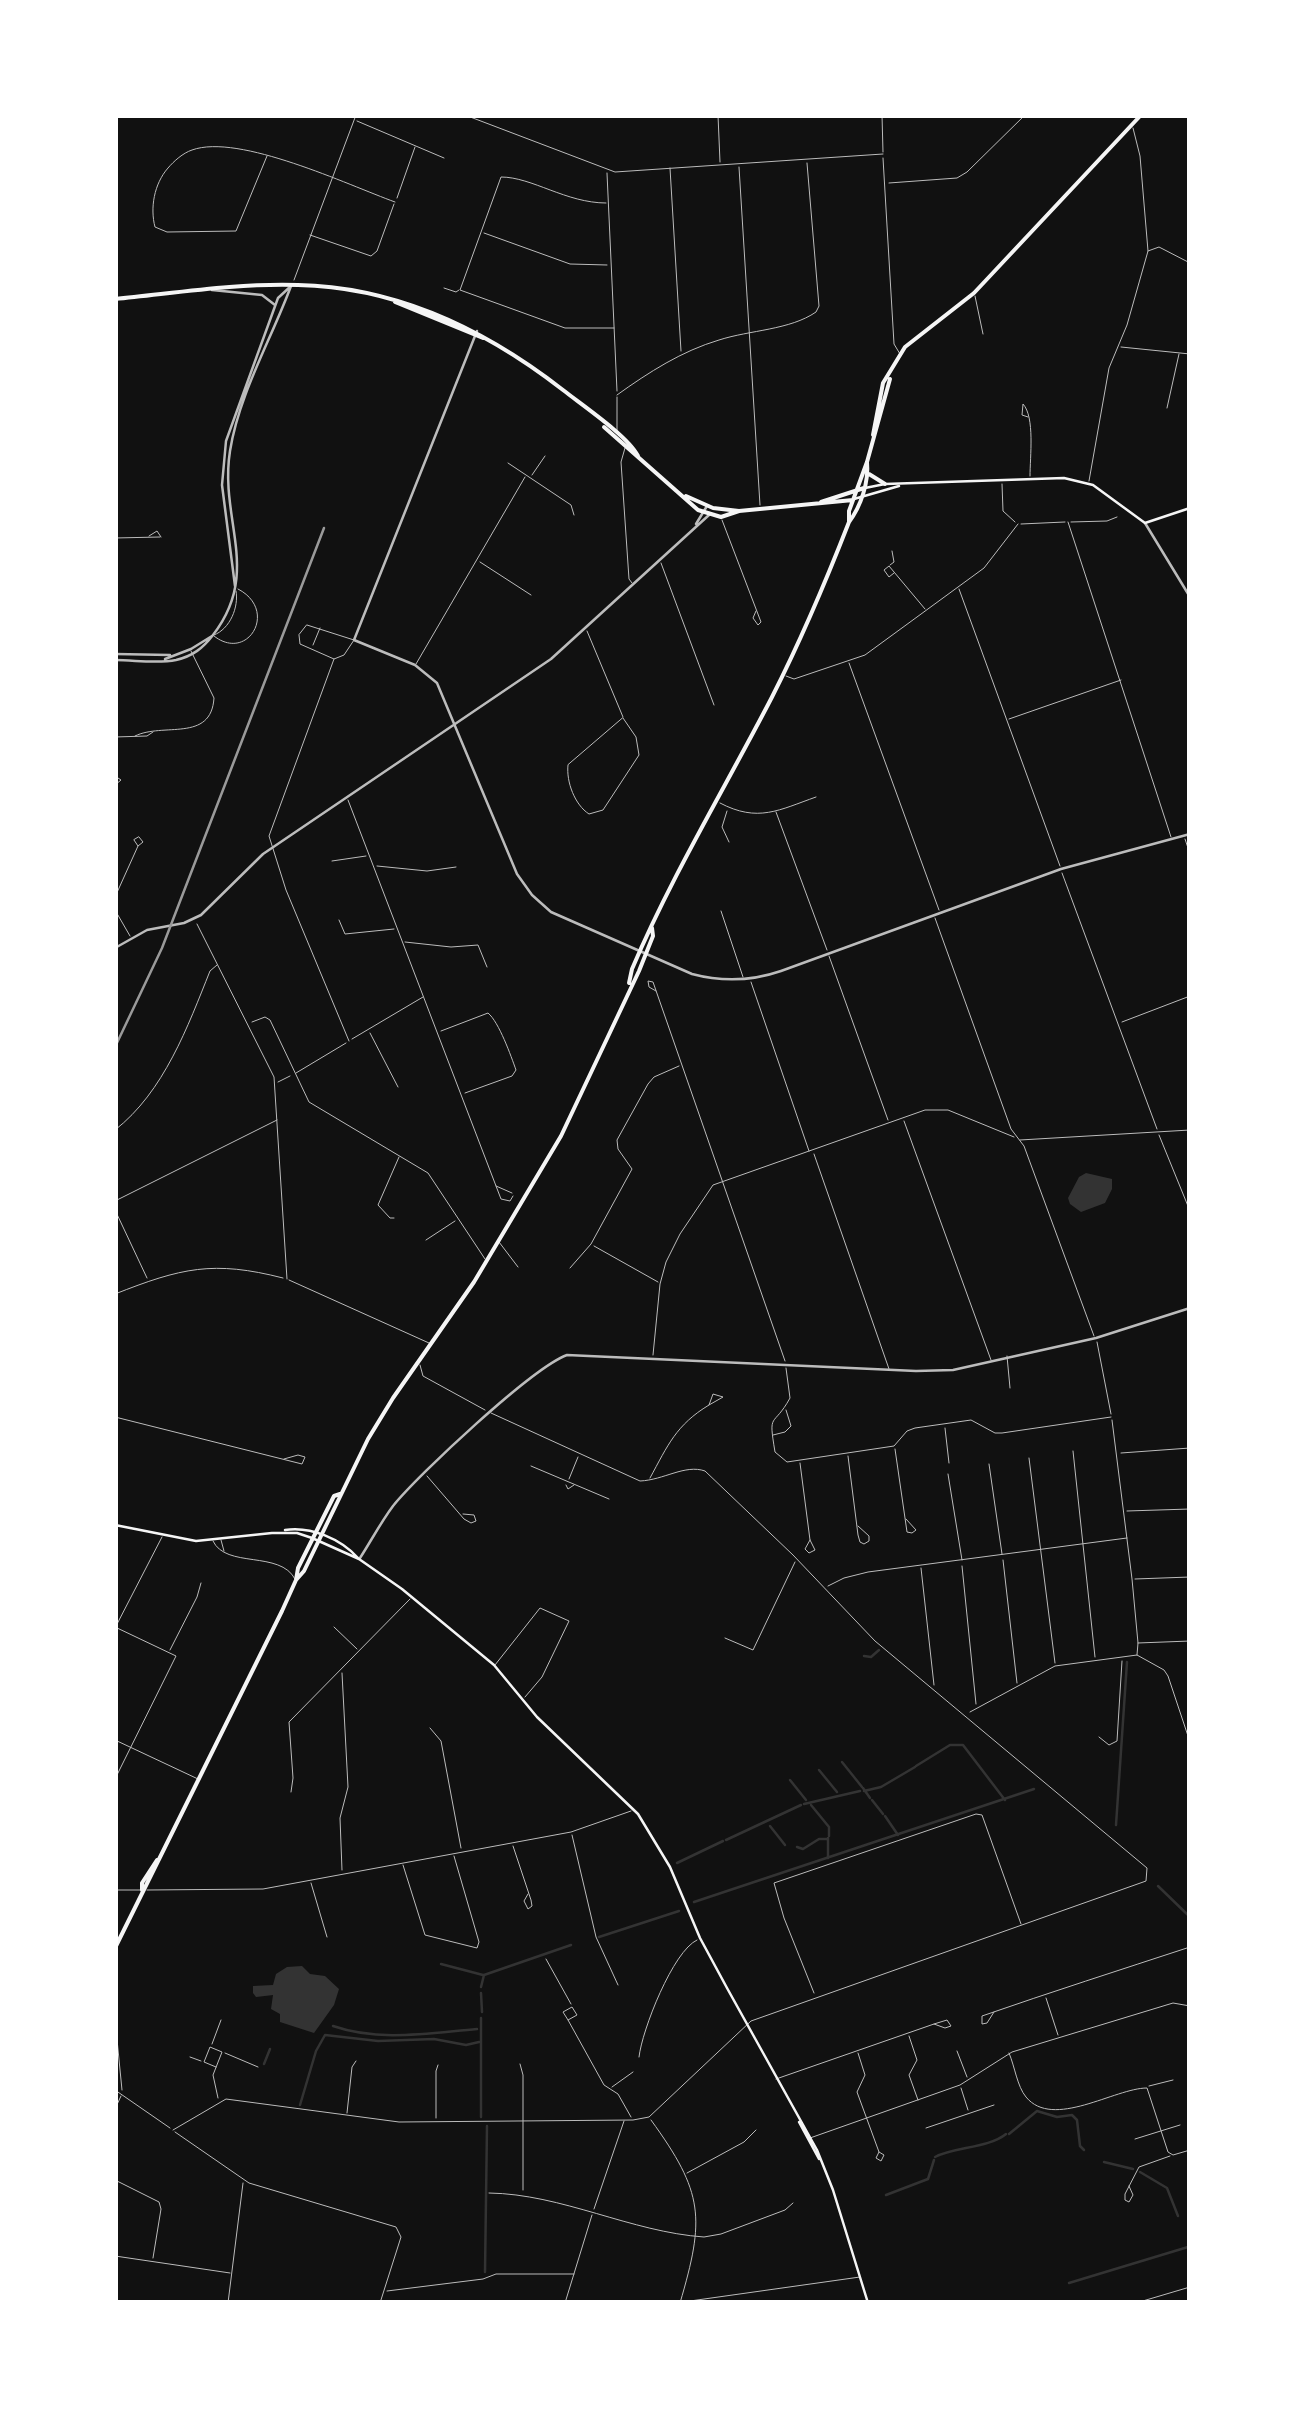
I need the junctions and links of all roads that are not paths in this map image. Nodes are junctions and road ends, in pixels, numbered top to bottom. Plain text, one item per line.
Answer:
1 (465, 115) edge
2 (486, 115) edge
3 (718, 115) edge
4 (882, 115) edge
5 (1025, 115) edge
6 (1141, 115) edge
7 (355, 117) edge
8 (483, 122) junction
9 (1131, 125) junction
10 (415, 147) junction
11 (883, 154) junction
12 (267, 156) junction
13 (444, 158) dead end
14 (806, 159) junction
15 (739, 164) junction
16 (720, 165) junction
17 (670, 168) junction
18 (608, 170) junction
19 (332, 179) junction
20 (885, 183) junction
21 (396, 202) junction
22 (606, 203) junction
23 (480, 232) junction
24 (310, 235) junction
25 (1148, 251) junction
26 (1190, 263) edge
27 (611, 265) junction
28 (292, 285) junction
29 (444, 288) dead end
30 (210, 289) junction
31 (460, 290) junction
32 (974, 293) junction
33 (115, 298) edge
34 (396, 302) junction
35 (275, 306) junction
36 (614, 328) junction
37 (748, 331) junction
38 (476, 334) junction
39 (983, 334) dead end
40 (893, 337) junction
41 (1118, 346) junction
42 (905, 347) junction
43 (1180, 351) junction
44 (682, 354) junction
45 (900, 354) junction
46 (1190, 354) edge
47 (617, 395) junction
48 (1168, 408) dead end
49 (1028, 417) dead end
50 (602, 423) junction
51 (615, 432) junction
52 (625, 448) junction
53 (545, 456) dead end
54 (638, 456) junction
55 (867, 462) junction
56 (508, 463) dead end
57 (868, 472) junction
58 (526, 477) junction
59 (530, 477) junction
60 (1030, 480) junction
61 (1002, 481) junction
62 (1088, 483) junction
63 (886, 484) junction
64 (904, 485) junction
65 (864, 488) junction
66 (856, 491) junction
67 (683, 495) junction
68 (862, 497) junction
69 (852, 500) junction
70 (820, 502) junction
71 (710, 506) junction
72 (760, 508) junction
73 (1190, 508) edge
74 (739, 511) junction
75 (702, 512) junction
76 (574, 515) dead end
77 (710, 515) junction
78 (722, 517) junction
79 (1107, 521) dead end
80 (849, 522) junction
81 (1068, 522) junction
82 (1146, 523) junction
83 (1018, 524) junction
84 (695, 525) junction
85 (115, 538) edge
86 (147, 539) dead end
87 (892, 551) dead end
88 (477, 560) junction
89 (659, 560) junction
90 (889, 566) junction
91 (894, 573) junction
92 (632, 584) junction
93 (236, 588) junction
94 (959, 589) junction
95 (531, 595) dead end
96 (1190, 597) edge
97 (927, 611) junction
98 (756, 612) dead end
99 (320, 628) junction
100 (586, 628) junction
101 (213, 635) junction
102 (354, 640) junction
103 (313, 645) dead end
104 (192, 652) junction
105 (115, 654) edge
106 (176, 655) junction
107 (334, 659) junction
108 (115, 660) edge
109 (156, 660) junction
110 (850, 663) junction
111 (415, 664) junction
112 (783, 675) junction
113 (1121, 680) junction
114 (714, 705) dead end
115 (624, 718) junction
116 (1006, 720) junction
117 (456, 723) junction
118 (115, 737) edge
119 (115, 776) edge
120 (115, 785) edge
121 (347, 797) junction
122 (816, 797) dead end
123 (716, 801) junction
124 (728, 808) junction
125 (776, 812) junction
126 (1190, 834) edge
127 (1184, 836) junction
128 (1172, 839) junction
129 (729, 842) dead end
130 (138, 846) junction
131 (272, 848) junction
132 (1190, 854) edge
133 (370, 856) junction
134 (332, 861) dead end
135 (374, 866) junction
136 (456, 868) dead end
137 (1061, 870) junction
138 (115, 896) edge
139 (115, 910) edge
140 (722, 911) dead end
141 (940, 913) junction
142 (934, 915) junction
143 (339, 920) dead end
144 (197, 924) dead end
145 (398, 928) junction
146 (132, 939) junction
147 (402, 941) junction
148 (115, 948) edge
149 (642, 953) junction
150 (828, 954) junction
151 (218, 964) junction
152 (487, 967) dead end
153 (744, 980) junction
154 (750, 980) junction
155 (656, 991) dead end
156 (424, 996) junction
157 (1190, 996) edge
158 (249, 1024) junction
159 (1119, 1024) junction
160 (368, 1030) junction
161 (438, 1032) junction
162 (349, 1041) junction
163 (681, 1065) junction
164 (294, 1074) junction
165 (276, 1084) junction
166 (398, 1088) dead end
167 (462, 1094) junction
168 (903, 1118) junction
169 (277, 1120) junction
170 (889, 1123) junction
171 (115, 1130) edge
172 (1190, 1130) edge
173 (1158, 1132) junction
174 (1019, 1139) junction
175 (811, 1151) junction
176 (400, 1154) junction
177 (722, 1182) junction
178 (496, 1186) dead end
179 (115, 1201) edge
180 (115, 1210) edge
181 (1190, 1211) edge
182 (394, 1218) dead end
183 (458, 1220) junction
184 (426, 1240) dead end
185 (498, 1240) junction
186 (591, 1244) junction
187 (486, 1259) junction
188 (518, 1268) dead end
189 (570, 1268) dead end
190 (287, 1279) junction
191 (148, 1281) junction
192 (660, 1284) junction
193 (115, 1294) edge
194 (1190, 1308) edge
195 (1096, 1338) junction
196 (432, 1344) junction
197 (1007, 1356) junction
198 (653, 1358) junction
199 (991, 1360) junction
200 (420, 1361) junction
201 (785, 1363) junction
202 (889, 1369) junction
203 (1010, 1388) dead end
204 (709, 1405) dead end
205 (783, 1408) junction
206 (492, 1413) junction
207 (1111, 1417) junction
208 (115, 1418) edge
209 (944, 1424) junction
210 (772, 1435) junction
211 (894, 1446) junction
212 (1190, 1448) edge
213 (1073, 1452) dead end
214 (848, 1453) junction
215 (1118, 1453) junction
216 (579, 1454) junction
217 (1029, 1458) dead end
218 (284, 1460) dead end
219 (799, 1460) junction
220 (949, 1463) dead end
221 (990, 1464) dead end
222 (531, 1466) dead end
223 (425, 1474) junction
224 (948, 1474) dead end
225 (649, 1480) junction
226 (568, 1481) junction
227 (575, 1484) junction
228 (340, 1494) junction
229 (608, 1499) dead end
230 (1190, 1510) edge
231 (1124, 1512) junction
232 (463, 1514) dead end
233 (906, 1519) dead end
234 (115, 1525) edge
235 (858, 1526) dead end
236 (313, 1535) junction
237 (162, 1536) junction
238 (320, 1538) junction
239 (1127, 1538) junction
240 (213, 1540) junction
241 (221, 1540) junction
242 (810, 1540) dead end
243 (1084, 1544) junction
244 (1043, 1550) junction
245 (227, 1552) junction
246 (1002, 1556) junction
247 (359, 1559) junction
248 (796, 1559) junction
249 (962, 1562) junction
250 (921, 1568) junction
251 (1190, 1578) edge
252 (1132, 1579) junction
253 (296, 1580) junction
254 (201, 1582) dead end
255 (825, 1588) junction
256 (412, 1597) junction
257 (115, 1627) edge
258 (334, 1627) dead end
259 (725, 1638) dead end
260 (1190, 1641) edge
261 (1138, 1643) junction
262 (360, 1651) junction
263 (168, 1652) junction
264 (1136, 1655) junction
265 (1122, 1657) junction
266 (1096, 1660) junction
267 (494, 1666) junction
268 (1055, 1666) junction
269 (342, 1669) junction
270 (1017, 1686) junction
271 (934, 1688) junction
272 (523, 1700) junction
273 (976, 1707) junction
274 (967, 1715) junction
275 (430, 1728) dead end
276 (1099, 1737) dead end
277 (115, 1740) edge
278 (1190, 1742) edge
279 (131, 1748) junction
280 (115, 1778) edge
281 (200, 1780) junction
282 (290, 1792) dead end
283 (634, 1809) junction
284 (571, 1832) junction
285 (512, 1842) junction
286 (462, 1852) junction
287 (453, 1853) junction
288 (402, 1862) junction
289 (342, 1873) junction
290 (310, 1880) junction
291 (115, 1890) edge
292 (142, 1890) junction
293 (528, 1894) dead end
294 (1021, 1924) junction
295 (327, 1936) dead end
296 (700, 1938) junction
297 (1190, 1947) edge
298 (115, 1948) edge
299 (546, 1959) dead end
300 (618, 1985) dead end
301 (1044, 1995) junction
302 (815, 1996) junction
303 (1190, 2006) edge
304 (572, 2007) junction
305 (994, 2012) dead end
306 (115, 2018) edge
307 (221, 2020) dead end
308 (568, 2020) junction
309 (746, 2024) junction
310 (934, 2024) dead end
311 (908, 2033) junction
312 (1058, 2038) junction
313 (210, 2047) junction
314 (857, 2050) junction
315 (957, 2050) dead end
316 (222, 2052) junction
317 (1009, 2053) junction
318 (190, 2057) dead end
319 (640, 2057) dead end
320 (356, 2061) dead end
321 (204, 2062) junction
322 (520, 2064) dead end
323 (438, 2065) dead end
324 (216, 2067) junction
325 (258, 2067) dead end
326 (634, 2072) dead end
327 (776, 2079) junction
328 (968, 2080) junction
329 (1173, 2080) dead end
330 (960, 2085) junction
331 (1147, 2088) junction
332 (115, 2090) edge
333 (611, 2090) junction
334 (122, 2094) junction
335 (918, 2100) junction
336 (219, 2101) junction
337 (994, 2105) dead end
338 (115, 2108) edge
339 (970, 2113) junction
340 (347, 2116) junction
341 (649, 2117) junction
342 (866, 2118) junction
343 (524, 2120) junction
344 (624, 2120) junction
345 (632, 2120) junction
346 (436, 2122) junction
347 (1180, 2125) dead end
348 (926, 2128) dead end
349 (173, 2130) junction
350 (756, 2130) dead end
351 (1162, 2130) junction
352 (809, 2139) junction
353 (1135, 2139) dead end
354 (1190, 2150) edge
355 (879, 2152) dead end
356 (1170, 2154) junction
357 (687, 2174) junction
358 (115, 2180) edge
359 (243, 2180) junction
360 (1129, 2186) dead end
361 (489, 2193) dead end
362 (523, 2194) junction
363 (792, 2203) dead end
364 (593, 2213) junction
365 (696, 2236) junction
366 (115, 2256) edge
367 (152, 2261) junction
368 (232, 2273) junction
369 (574, 2274) junction
370 (860, 2277) junction
371 (1190, 2287) edge
372 (384, 2290) junction
373 (752, 2293) junction
374 (228, 2303) edge
375 (380, 2303) edge
376 (565, 2303) edge
377 (680, 2303) edge
378 (750, 2303) edge
379 (868, 2303) edge
380 (1136, 2303) edge

1 - 8 street
2 - 8 street
3 - 16 street
4 - 11 street
5 - 20 street
6 - 9 main road
7 - 10 street
7 - 19 street
8 - 18 street
9 - 25 street
9 - 32 main road
10 - 13 street
10 - 21 street
11 - 14 street
11 - 20 street
12 - 12 street
12 - 19 street
14 - 15 street
14 - 37 street
15 - 16 street
15 - 37 street
16 - 17 street
17 - 18 street
17 - 44 street
18 - 22 street
19 - 21 street
19 - 24 street
20 - 40 street
21 - 24 street
22 - 23 street
22 - 27 street
23 - 27 street
23 - 31 street
24 - 28 street
25 - 26 street
25 - 41 street
27 - 36 street
28 - 30 main road
28 - 34 main road
28 - 35 street
28 - 93 street
29 - 31 street
30 - 33 main road
30 - 35 street
31 - 36 street
32 - 39 street
32 - 42 main road
34 - 38 main road
34 - 38 main road
35 - 93 street
36 - 47 street
37 - 44 street
37 - 72 street
38 - 50 main road
38 - 102 street
40 - 42 street
40 - 45 street
41 - 43 street
41 - 62 street
42 - 45 main road
43 - 46 street
43 - 48 street
44 - 47 street
45 - 55 main road
47 - 51 street
49 - 60 street
50 - 51 main road
50 - 52 main road
51 - 54 main road
52 - 54 main road
52 - 92 street
53 - 59 street
54 - 67 main road
55 - 57 main road
55 - 66 main road
56 - 58 street
57 - 63 main road
57 - 65 main road
58 - 59 street
58 - 88 street
59 - 76 street
60 - 61 main road
60 - 62 main road
61 - 64 main road
61 - 83 street
62 - 82 main road
63 - 64 main road
63 - 65 main road
64 - 68 main road
65 - 66 main road
65 - 68 main road
66 - 69 main road
66 - 70 main road
67 - 71 main road
67 - 75 main road
68 - 69 main road
68 - 80 main road
69 - 70 main road
69 - 80 main road
70 - 72 main road
71 - 74 main road
71 - 75 street
71 - 77 street
72 - 74 main road
73 - 82 main road
74 - 78 main road
75 - 77 main road
75 - 84 street
77 - 78 main road
77 - 84 street
78 - 98 street
79 - 81 street
80 - 112 main road
81 - 83 street
81 - 113 street
82 - 96 street
83 - 94 street
84 - 89 street
85 - 86 street
87 - 90 street
88 - 95 street
88 - 111 street
89 - 92 street
89 - 114 street
90 - 91 street
90 - 91 street
91 - 97 street
92 - 100 street
93 - 101 street
93 - 101 street
94 - 97 street
94 - 116 street
97 - 110 street
99 - 102 street
99 - 103 street
99 - 107 street
100 - 115 street
100 - 117 street
101 - 104 street
102 - 107 street
102 - 111 street
104 - 106 street
104 - 109 street
104 - 118 street
105 - 106 street
106 - 109 street
107 - 131 street
108 - 109 street
110 - 112 street
110 - 141 street
111 - 117 street
112 - 123 main road
113 - 116 street
113 - 128 street
115 - 115 street
116 - 137 street
117 - 121 street
117 - 149 street
119 - 120 street
121 - 131 street
121 - 133 street
122 - 125 street
123 - 124 street
123 - 149 main road
124 - 125 street
124 - 129 street
125 - 150 street
126 - 127 street
127 - 128 street
127 - 132 street
128 - 137 street
130 - 130 street
130 - 138 street
131 - 146 street
131 - 162 street
133 - 134 street
133 - 135 street
135 - 136 street
135 - 145 street
137 - 141 street
137 - 159 street
139 - 146 street
140 - 153 street
141 - 142 street
142 - 150 street
142 - 174 street
143 - 145 street
144 - 151 street
145 - 147 street
146 - 148 street
147 - 152 street
147 - 156 street
149 - 153 street
149 - 185 main road
150 - 154 street
150 - 170 street
151 - 158 street
151 - 171 street
153 - 154 street
154 - 175 street
155 - 163 street
156 - 160 street
156 - 161 street
157 - 159 street
158 - 164 street
158 - 165 street
159 - 173 street
160 - 162 street
160 - 166 street
161 - 167 street
161 - 167 street
162 - 164 street
163 - 177 street
163 - 186 street
164 - 165 street
164 - 176 street
165 - 169 street
167 - 178 street
168 - 170 street
168 - 174 street
168 - 199 street
169 - 179 street
169 - 190 street
170 - 175 street
172 - 173 street
173 - 174 street
173 - 181 street
174 - 195 street
175 - 177 street
175 - 202 street
176 - 182 street
176 - 183 street
177 - 192 street
177 - 201 street
180 - 191 street
183 - 184 street
183 - 187 street
185 - 187 main road
185 - 188 street
186 - 189 street
186 - 192 street
187 - 196 main road
190 - 191 street
190 - 196 street
191 - 193 street
192 - 198 street
194 - 195 street
195 - 197 street
195 - 207 street
196 - 200 main road
197 - 199 street
197 - 203 street
198 - 201 street
198 - 206 street
199 - 202 street
200 - 206 street
200 - 228 main road
201 - 202 street
201 - 205 street
204 - 225 street
205 - 210 street
205 - 210 street
206 - 216 street
206 - 223 street
207 - 209 street
207 - 215 street
208 - 218 street
209 - 211 street
209 - 220 street
210 - 219 street
211 - 214 street
211 - 233 street
212 - 215 street
213 - 243 street
214 - 219 street
214 - 235 street
215 - 231 street
216 - 225 street
216 - 226 street
217 - 244 street
219 - 242 street
221 - 246 street
222 - 226 street
223 - 232 street
223 - 247 street
224 - 249 street
225 - 248 street
226 - 227 street
226 - 227 street
227 - 229 street
228 - 236 main road
228 - 238 main road
230 - 231 street
231 - 239 street
234 - 237 main road
236 - 238 main road
236 - 241 main road
236 - 253 main road
237 - 240 main road
237 - 257 street
238 - 247 main road
238 - 253 main road
239 - 243 street
239 - 252 street
240 - 241 main road
240 - 245 street
241 - 245 street
243 - 244 street
243 - 266 street
244 - 246 street
244 - 268 street
245 - 253 street
246 - 249 street
246 - 270 street
247 - 256 main road
248 - 255 street
248 - 259 street
249 - 250 street
249 - 273 street
250 - 255 street
250 - 271 street
251 - 252 street
252 - 261 street
253 - 281 main road
254 - 263 street
255 - 271 street
256 - 262 street
256 - 267 main road
257 - 263 street
258 - 262 street
260 - 261 street
261 - 264 street
262 - 269 street
263 - 279 street
264 - 265 street
264 - 278 street
265 - 266 street
265 - 276 street
266 - 268 street
267 - 272 main road
267 - 272 street
268 - 270 street
269 - 282 street
269 - 289 street
270 - 273 street
271 - 274 street
272 - 283 main road
273 - 274 street
274 - 294 street
275 - 286 street
277 - 279 street
279 - 280 street
279 - 281 street
281 - 292 main road
283 - 284 street
283 - 296 main road
284 - 285 street
284 - 300 street
285 - 286 street
285 - 293 street
286 - 287 street
287 - 288 street
287 - 288 street
288 - 289 street
289 - 290 street
290 - 292 street
290 - 295 street
291 - 292 street
292 - 298 main road
294 - 302 street
294 - 302 street
296 - 309 main road
296 - 319 street
297 - 301 street
299 - 304 street
301 - 305 street
301 - 312 street
302 - 309 street
303 - 312 street
304 - 308 street
304 - 308 street
306 - 334 street
307 - 313 street
308 - 333 street
309 - 327 main road
309 - 341 street
310 - 311 street
311 - 314 street
311 - 335 street
312 - 317 street
313 - 316 street
313 - 321 street
314 - 327 street
314 - 342 street
315 - 328 street
316 - 324 street
316 - 325 street
317 - 328 street
317 - 331 street
318 - 321 street
320 - 340 street
321 - 324 street
322 - 343 street
323 - 346 street
324 - 336 street
326 - 333 street
327 - 352 main road
328 - 330 street
329 - 331 street
330 - 335 street
330 - 339 street
331 - 351 street
332 - 334 street
333 - 345 street
334 - 338 street
334 - 349 street
335 - 342 street
336 - 340 street
336 - 349 street
337 - 339 street
339 - 348 street
340 - 346 street
341 - 345 street
341 - 357 street
342 - 352 street
342 - 355 street
343 - 344 street
343 - 346 street
343 - 362 street
344 - 345 street
344 - 364 street
347 - 351 street
349 - 359 street
350 - 357 street
351 - 353 street
351 - 356 street
352 - 370 main road
354 - 356 street
356 - 360 street
357 - 365 street
358 - 367 street
359 - 368 street
359 - 372 street
361 - 362 street
362 - 364 street
363 - 365 street
364 - 365 street
364 - 369 street
365 - 377 street
366 - 367 street
367 - 368 street
368 - 374 street
369 - 372 street
369 - 376 street
370 - 373 street
370 - 379 main road
371 - 380 street
372 - 375 street
373 - 377 street
373 - 378 street

